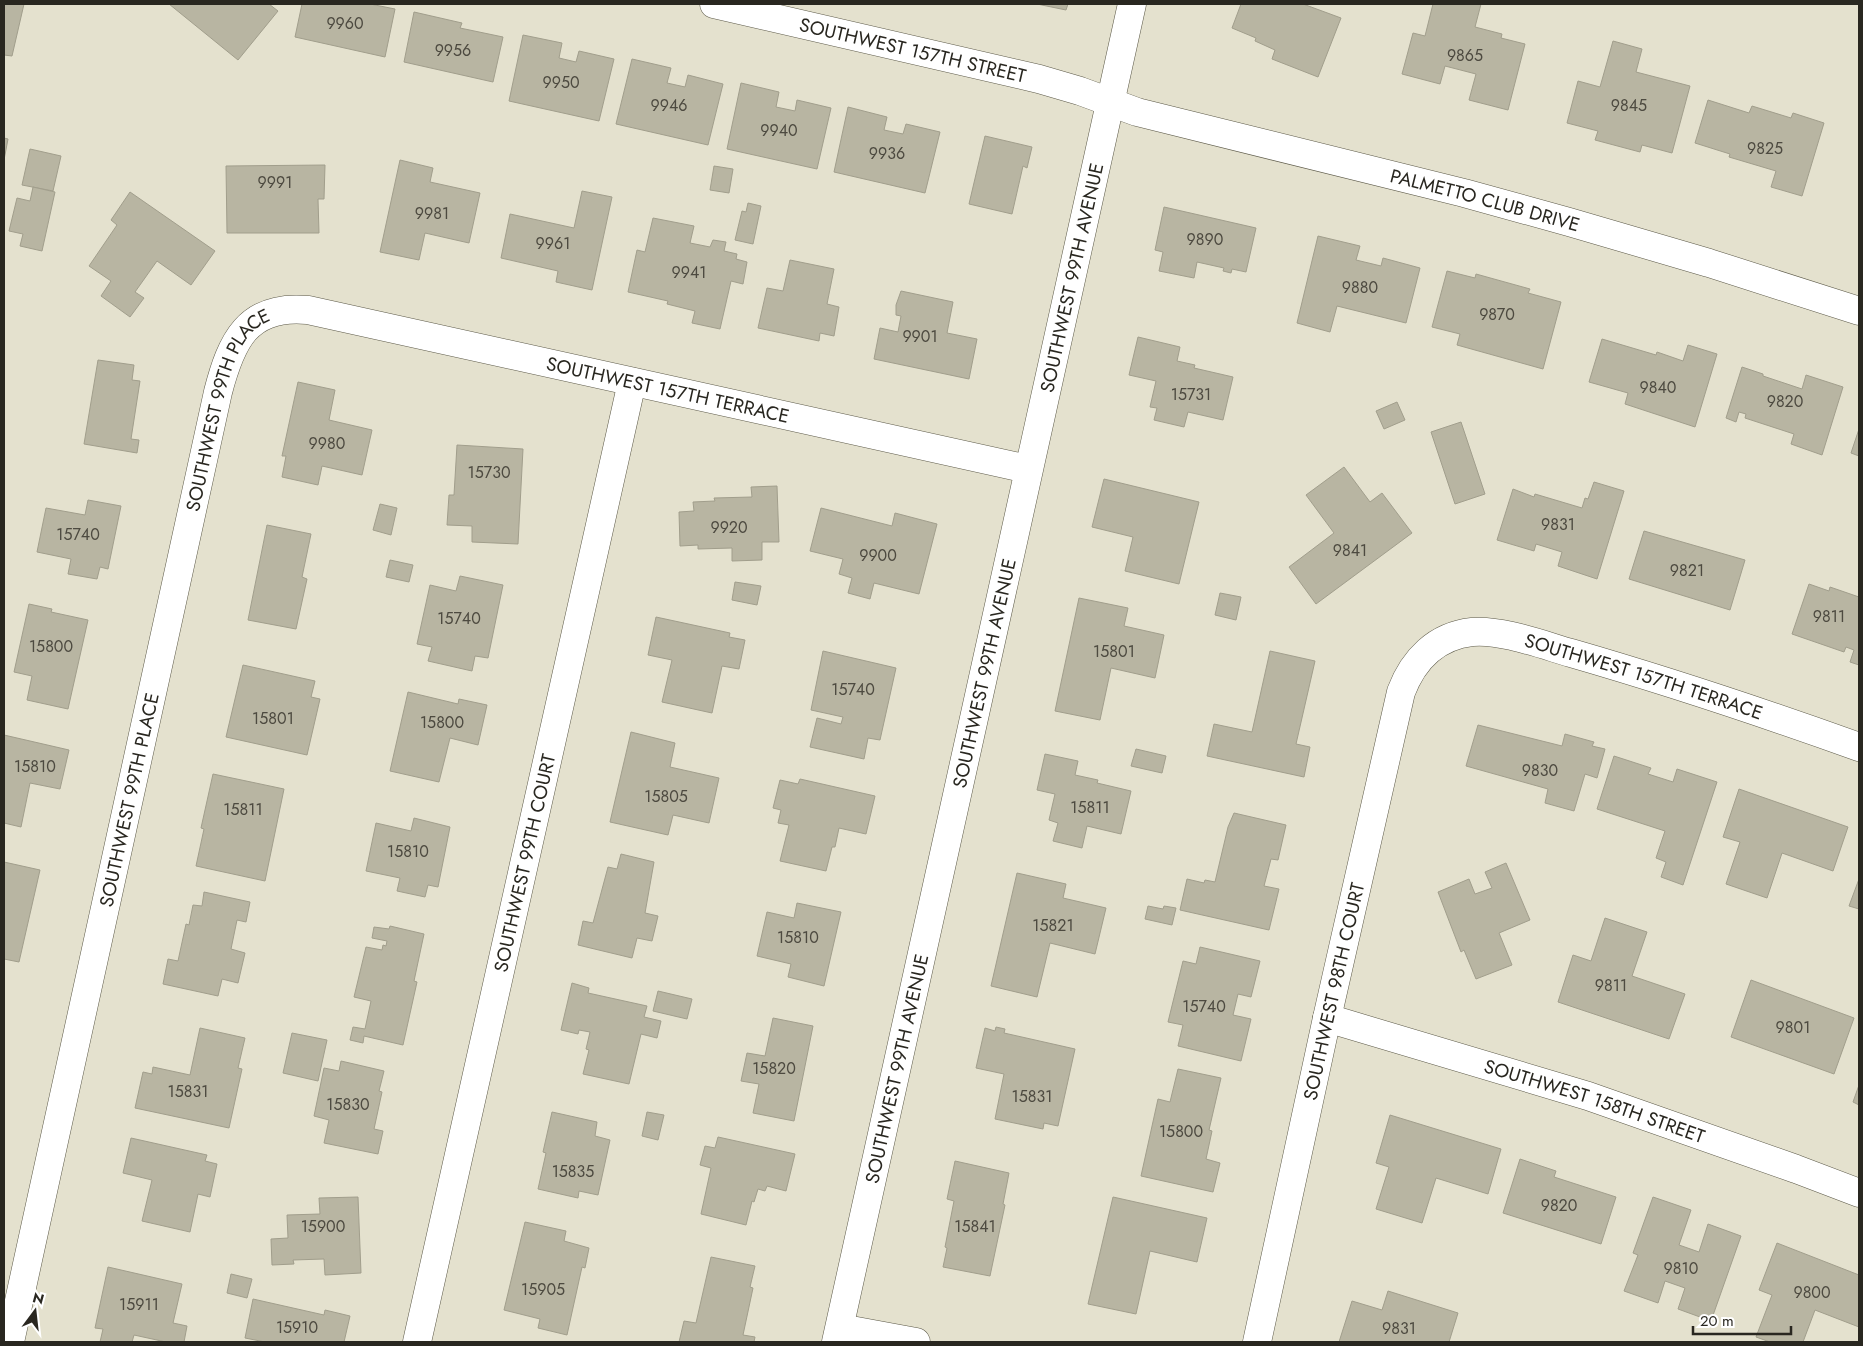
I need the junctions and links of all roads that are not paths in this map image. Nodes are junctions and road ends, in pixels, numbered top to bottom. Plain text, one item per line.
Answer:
1 (714, 4) edge
2 (1132, 4) edge
3 (1109, 102) junction
4 (308, 310) joint
5 (1859, 311) edge
6 (632, 382) junction
7 (1028, 470) junction
8 (1429, 650) joint
9 (1859, 747) edge
10 (1327, 1018) junction
11 (1859, 1193) edge
12 (838, 1335) edge
13 (10, 1342) edge
14 (416, 1342) edge
15 (916, 1342) edge
16 (1257, 1342) edge

1 - 3 street, SOUTHWEST 157TH STREET
2 - 3 street, SOUTHWEST 99TH AVENUE
3 - 5 street, PALMETTO CLUB DRIVE
3 - 7 street, SOUTHWEST 99TH AVENUE
4 - 6 street, SOUTHWEST 157TH TERRACE
4 - 13 street, SOUTHWEST 99TH PLACE
6 - 7 street, SOUTHWEST 157TH TERRACE
6 - 14 street, SOUTHWEST 99TH COURT
7 - 12 street, SOUTHWEST 99TH AVENUE
8 - 9 street, SOUTHWEST 157TH TERRACE
8 - 10 street, SOUTHWEST 98TH COURT
10 - 11 street, SOUTHWEST 158TH STREET
10 - 16 street, SOUTHWEST 98TH COURT
12 - 15 street

